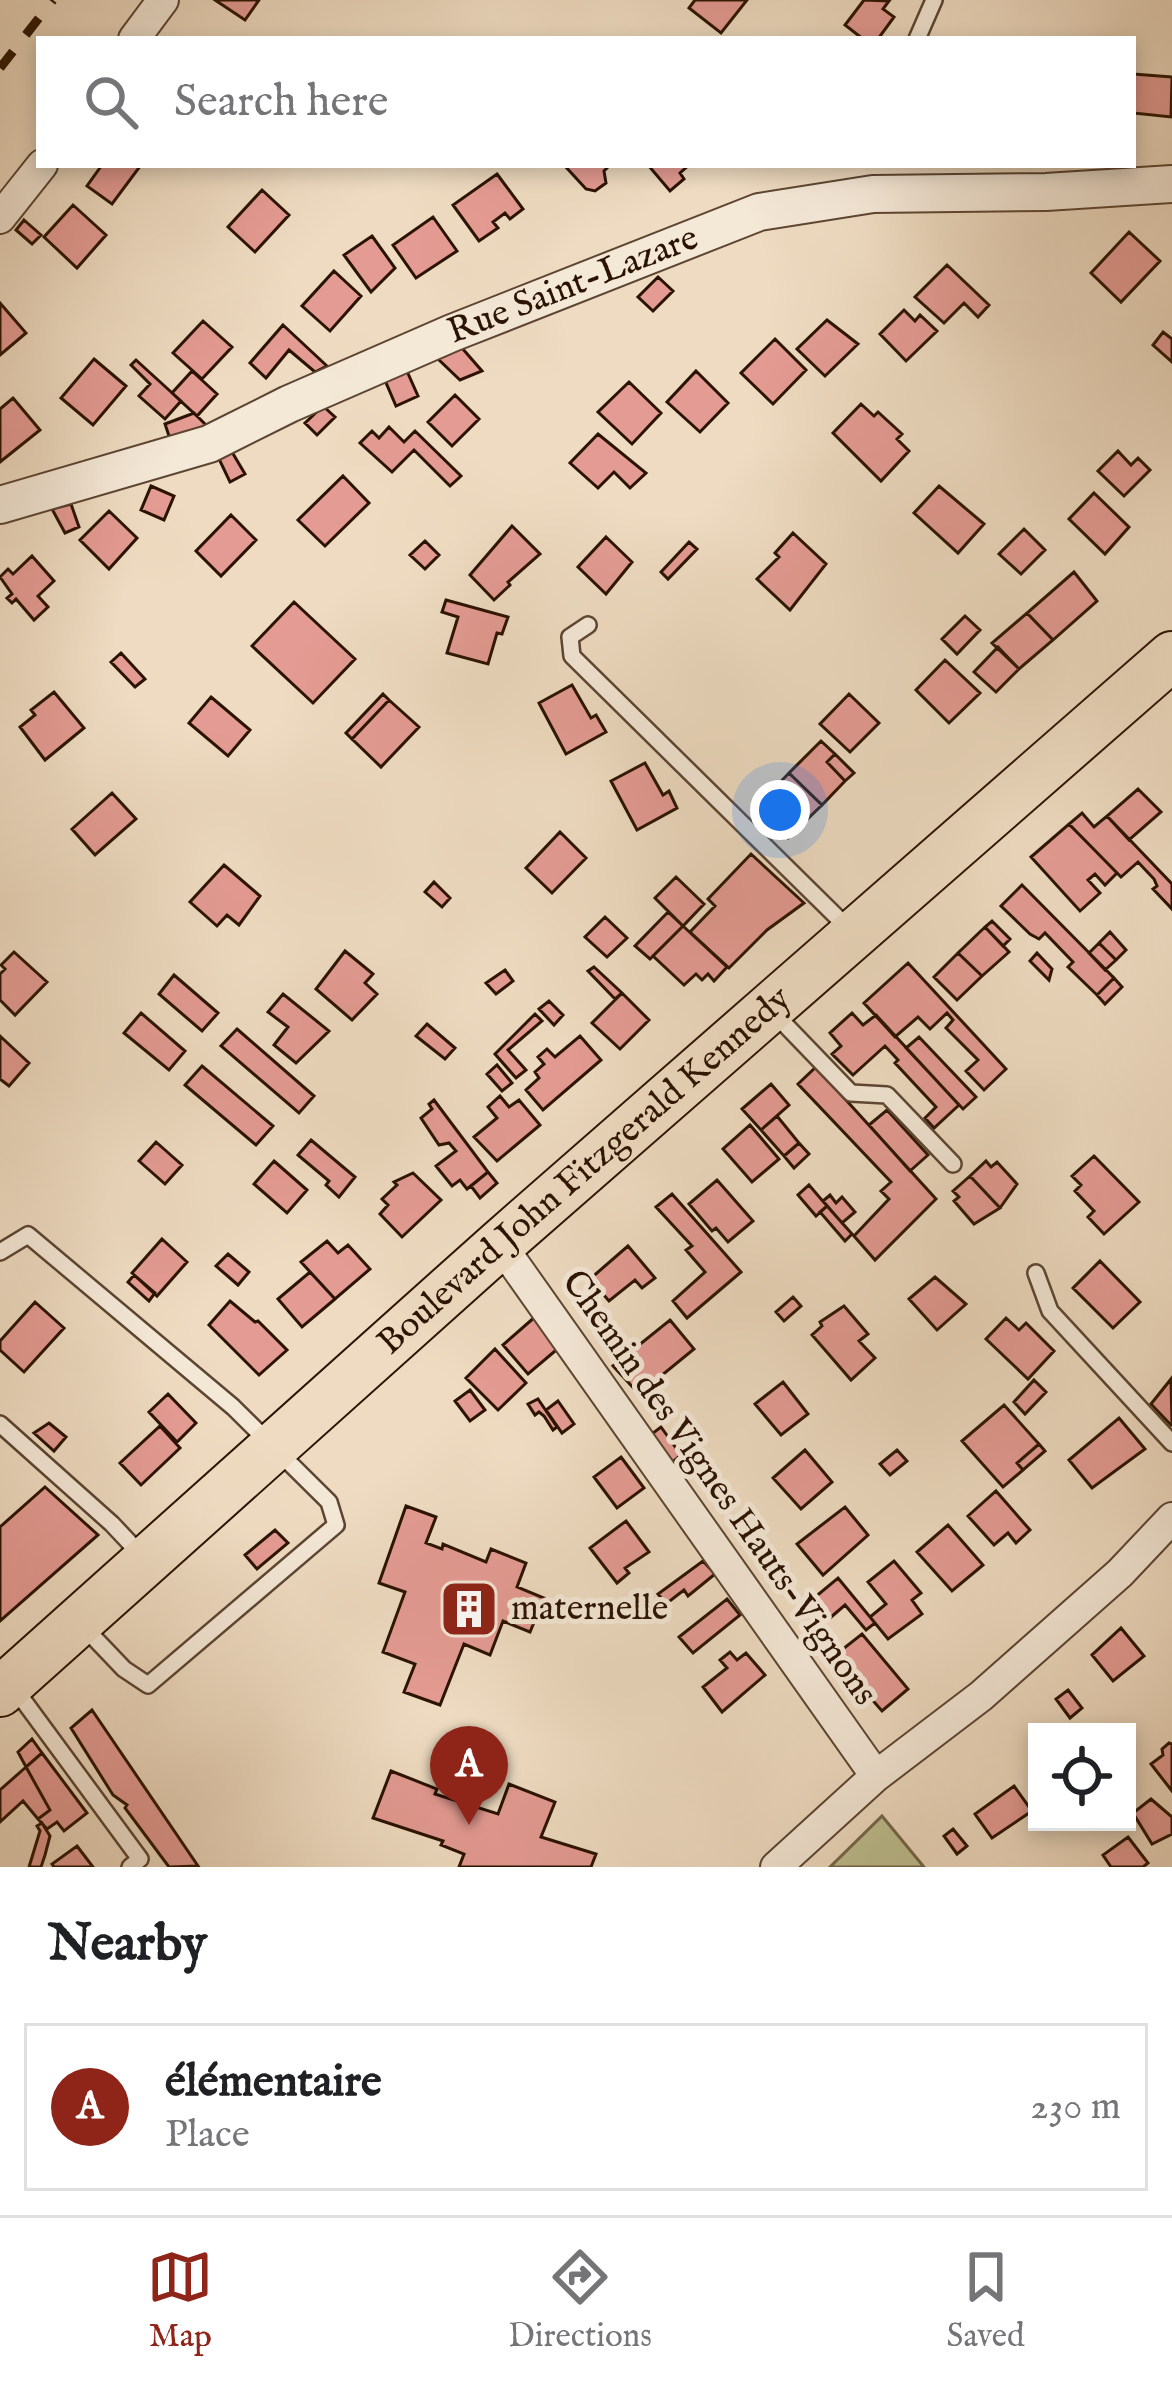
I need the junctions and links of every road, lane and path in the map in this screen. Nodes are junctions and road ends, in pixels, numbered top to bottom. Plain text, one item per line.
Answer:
1 (163, 0) edge
2 (934, 0) edge
3 (136, 36) edge
4 (918, 36) edge
5 (40, 168) edge
6 (1172, 184) edge
7 (0, 218) edge
8 (0, 505) edge
9 (588, 625) dead end
10 (1172, 656) edge
11 (854, 935) junction
12 (770, 1008) junction
13 (953, 1164) dead end
14 (500, 1244) junction
15 (0, 1252) edge
16 (1036, 1273) dead end
17 (0, 1424) edge
18 (1172, 1443) edge
19 (274, 1446) junction
20 (1172, 1517) edge
21 (147, 1561) junction
22 (79, 1622) junction
23 (5, 1687) edge
24 (876, 1776) junction
25 (130, 1867) edge
26 (776, 1867) edge

1 - 3 street
2 - 4 lane
5 - 7 street
6 - 8 street, Rue Saint-Lazare
9 - 11 lane
10 - 11 main road, Boulevard John Fitzgerald Kennedy
11 - 12 main road, Boulevard John Fitzgerald Kennedy
12 - 13 lane
12 - 14 main road, Boulevard John Fitzgerald Kennedy
14 - 19 main road, Boulevard John Fitzgerald Kennedy
14 - 24 street, Chemin des Vignes Hauts-Vignons
15 - 19 lane
16 - 18 lane
17 - 21 lane
19 - 21 main road, Boulevard John Fitzgerald Kennedy
19 - 22 lane
20 - 24 street
21 - 22 main road, Boulevard John Fitzgerald Kennedy
22 - 23 main road, Boulevard John Fitzgerald Kennedy
23 - 25 lane
24 - 26 street

